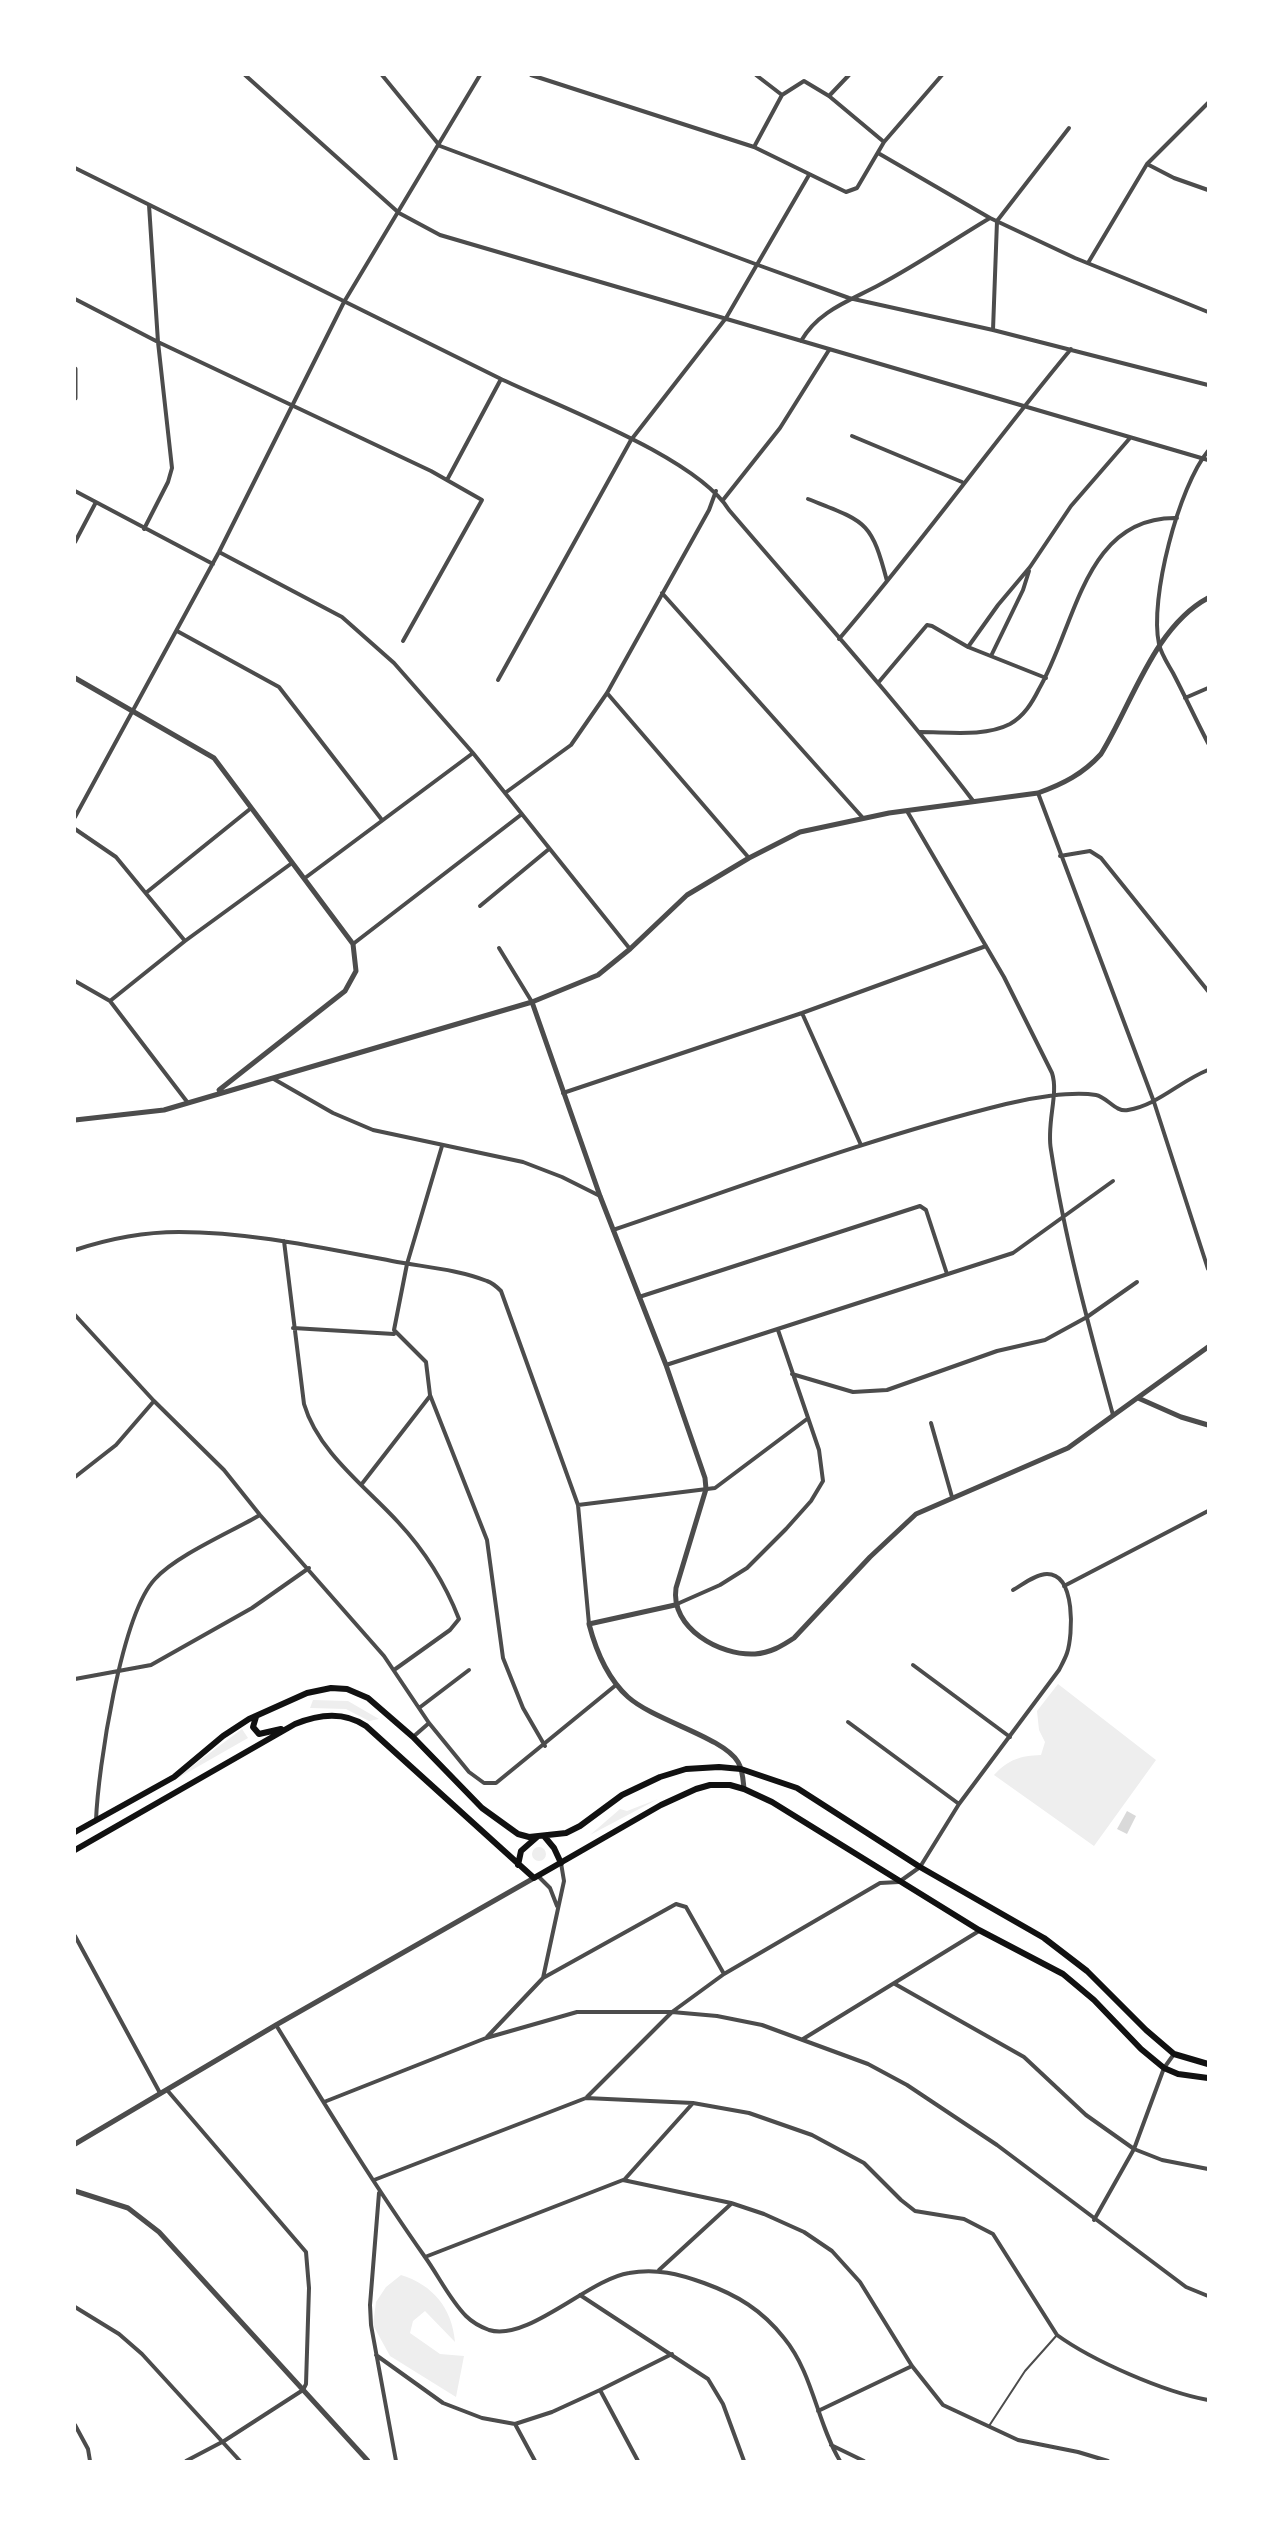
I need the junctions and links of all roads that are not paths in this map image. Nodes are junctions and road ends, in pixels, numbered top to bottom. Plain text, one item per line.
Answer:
1 (245, 75) edge
2 (382, 75) edge
3 (480, 75) edge
4 (531, 75) edge
5 (756, 75) edge
6 (849, 75) edge
7 (934, 75) edge
8 (942, 75) edge
9 (934, 82) junction
10 (782, 95) junction
11 (829, 96) junction
12 (1208, 104) edge
13 (1069, 128) dead end
14 (884, 142) junction
15 (440, 146) junction
16 (754, 147) junction
17 (878, 153) junction
18 (1148, 164) junction
19 (75, 168) edge
20 (809, 175) junction
21 (1208, 190) edge
22 (149, 204) junction
23 (399, 213) junction
24 (990, 218) junction
25 (997, 221) junction
26 (1088, 263) junction
27 (758, 265) junction
28 (75, 298) edge
29 (849, 298) junction
30 (344, 302) junction
31 (1208, 312) edge
32 (726, 318) junction
33 (993, 330) junction
34 (158, 342) junction
35 (801, 342) junction
36 (1071, 349) junction
37 (829, 350) junction
38 (75, 369) edge
39 (501, 379) junction
40 (1208, 385) edge
41 (75, 398) edge
42 (291, 406) junction
43 (1023, 407) junction
44 (852, 436) dead end
45 (1130, 438) junction
46 (631, 440) junction
47 (1208, 451) edge
48 (1202, 458) junction
49 (1208, 460) edge
50 (447, 480) junction
51 (962, 482) junction
52 (75, 491) edge
53 (716, 491) junction
54 (808, 499) dead end
55 (723, 500) junction
56 (95, 504) junction
57 (1177, 518) junction
58 (144, 529) junction
59 (75, 542) edge
60 (219, 552) junction
61 (213, 564) junction
62 (1030, 567) junction
63 (888, 582) junction
64 (662, 593) junction
65 (1208, 598) edge
66 (177, 632) junction
67 (840, 639) junction
68 (403, 641) dead end
69 (1159, 645) junction
70 (968, 647) junction
71 (991, 656) junction
72 (75, 678) edge
73 (1046, 678) junction
74 (498, 680) dead end
75 (878, 683) junction
76 (1208, 688) edge
77 (606, 693) junction
78 (1185, 698) junction
79 (132, 710) junction
80 (921, 732) junction
81 (1208, 743) edge
82 (473, 753) junction
83 (505, 793) junction
84 (1038, 793) junction
85 (975, 802) junction
86 (250, 809) junction
87 (907, 811) junction
88 (522, 814) junction
89 (75, 818) edge
90 (863, 818) junction
91 (382, 820) junction
92 (75, 829) edge
93 (549, 849) junction
94 (1060, 856) junction
95 (749, 858) junction
96 (292, 863) junction
97 (304, 878) junction
98 (147, 892) junction
99 (480, 906) dead end
100 (185, 941) junction
101 (354, 944) junction
102 (986, 946) junction
103 (499, 948) dead end
104 (630, 949) junction
105 (75, 981) edge
106 (1208, 992) edge
107 (110, 1001) junction
108 (532, 1002) junction
109 (802, 1013) junction
110 (1208, 1070) edge
111 (271, 1078) junction
112 (562, 1092) junction
113 (216, 1093) junction
114 (1054, 1096) junction
115 (1154, 1102) junction
116 (188, 1103) junction
117 (75, 1120) edge
118 (861, 1145) junction
119 (442, 1146) junction
120 (1113, 1181) dead end
121 (600, 1196) junction
122 (1063, 1219) junction
123 (613, 1230) junction
124 (284, 1241) junction
125 (75, 1250) edge
126 (407, 1264) junction
127 (1208, 1269) edge
128 (948, 1274) junction
129 (1137, 1282) dead end
130 (639, 1297) junction
131 (75, 1315) edge
132 (1086, 1317) junction
133 (293, 1328) junction
134 (778, 1330) junction
135 (396, 1334) junction
136 (1208, 1347) edge
137 (666, 1365) junction
138 (792, 1374) junction
139 (430, 1395) junction
140 (1138, 1398) junction
141 (154, 1401) junction
142 (1114, 1416) junction
143 (807, 1419) junction
144 (930, 1423) dead end
145 (1208, 1425) edge
146 (75, 1477) edge
147 (361, 1485) junction
148 (706, 1489) junction
149 (952, 1497) junction
150 (578, 1505) junction
151 (1208, 1511) edge
152 (260, 1515) junction
153 (309, 1568) junction
154 (1064, 1586) junction
155 (1013, 1590) dead end
156 (675, 1605) junction
157 (589, 1624) junction
158 (913, 1665) dead end
159 (120, 1670) junction
160 (394, 1670) junction
161 (469, 1670) dead end
162 (75, 1679) edge
163 (616, 1685) junction
164 (419, 1708) junction
165 (262, 1713) junction
166 (848, 1722) dead end
167 (429, 1723) junction
168 (295, 1724) junction
169 (413, 1737) junction
170 (1010, 1737) junction
171 (544, 1746) junction
172 (741, 1769) junction
173 (744, 1789) junction
174 (959, 1804) junction
175 (96, 1820) junction
176 (75, 1832) edge
177 (541, 1836) junction
178 (75, 1850) edge
179 (561, 1863) junction
180 (518, 1865) junction
181 (921, 1867) junction
182 (536, 1877) junction
183 (899, 1882) junction
184 (557, 1906) junction
185 (979, 1930) junction
186 (75, 1936) edge
187 (724, 1974) junction
188 (543, 1978) junction
189 (894, 1984) junction
190 (672, 2012) junction
191 (276, 2025) junction
192 (486, 2038) junction
193 (803, 2039) junction
194 (1174, 2054) junction
195 (1208, 2064) edge
196 (1164, 2068) junction
197 (1208, 2079) edge
198 (166, 2089) junction
199 (160, 2093) junction
200 (586, 2098) junction
201 (324, 2102) junction
202 (693, 2103) junction
203 (75, 2144) edge
204 (1134, 2149) junction
205 (1208, 2169) edge
206 (374, 2180) junction
207 (623, 2180) junction
208 (76, 2189) edge
209 (379, 2192) junction
210 (731, 2203) junction
211 (1094, 2220) junction
212 (425, 2257) junction
213 (659, 2270) junction
214 (580, 2295) junction
215 (1208, 2296) edge
216 (75, 2307) edge
217 (1057, 2335) junction
218 (672, 2354) junction
219 (376, 2355) junction
220 (912, 2366) junction
221 (303, 2390) junction
222 (600, 2390) junction
223 (1208, 2400) edge
224 (818, 2411) junction
225 (515, 2424) junction
226 (75, 2425) edge
227 (988, 2427) junction
228 (224, 2441) junction
229 (830, 2445) junction
230 (90, 2461) edge
231 (186, 2461) edge
232 (240, 2461) edge
233 (368, 2461) edge
234 (396, 2461) edge
235 (535, 2461) edge
236 (638, 2461) edge
237 (744, 2461) edge
238 (840, 2461) edge
239 (864, 2461) edge
240 (1108, 2461) edge

1 - 23 street
2 - 15 street
3 - 15 street
4 - 16 street
5 - 10 street
6 - 11 street
7 - 9 street
8 - 9 street
9 - 14 street
10 - 11 street
10 - 16 street
11 - 14 street
12 - 18 street
13 - 25 street
14 - 17 street
15 - 23 street
15 - 27 street
16 - 20 street
17 - 20 street
17 - 24 street
18 - 21 street
18 - 26 street
19 - 22 street
20 - 27 street
22 - 30 street
22 - 34 street
23 - 30 street
23 - 32 street
24 - 25 street
24 - 29 street
25 - 26 street
25 - 33 street
26 - 31 street
27 - 29 street
27 - 32 street
28 - 34 street
29 - 33 street
29 - 35 street
30 - 39 street
30 - 42 street
32 - 35 street
32 - 46 street
33 - 36 street
34 - 42 street
34 - 58 street
35 - 37 street
36 - 40 street
36 - 43 street
37 - 43 street
37 - 55 street
38 - 41 street
39 - 46 street
39 - 50 street
42 - 50 street
42 - 60 street
43 - 45 street
43 - 51 street
44 - 51 street
45 - 48 street
45 - 62 street
46 - 53 street
46 - 74 street
47 - 48 street
48 - 49 street
48 - 57 street
50 - 68 street
51 - 63 street
52 - 56 street
53 - 55 street
53 - 64 street
54 - 63 street
55 - 67 street
56 - 58 street
56 - 59 street
57 - 69 street
57 - 73 street
58 - 61 street
60 - 61 street
60 - 82 street
61 - 66 street
62 - 70 street
62 - 71 street
63 - 67 street
64 - 77 street
64 - 90 street
65 - 69 street
66 - 79 street
66 - 91 street
67 - 75 street
69 - 78 street
69 - 84 street
70 - 71 street
70 - 75 street
71 - 73 street
72 - 79 street
73 - 80 street
75 - 80 street
76 - 78 street
77 - 83 street
77 - 95 street
78 - 81 street
79 - 86 street
79 - 89 street
80 - 85 street
82 - 83 street
82 - 91 street
83 - 88 street
84 - 85 street
84 - 94 street
85 - 87 street
86 - 96 street
86 - 98 street
87 - 90 street
87 - 102 street
88 - 93 street
88 - 101 street
90 - 95 street
91 - 97 street
92 - 98 street
93 - 99 street
93 - 104 street
94 - 106 street
94 - 115 street
95 - 104 street
96 - 97 street
96 - 100 street
97 - 101 street
98 - 100 street
100 - 107 street
101 - 113 street
102 - 109 street
102 - 114 street
103 - 108 street
104 - 108 street
105 - 107 street
107 - 116 street
108 - 111 street
108 - 112 street
109 - 112 street
109 - 118 street
110 - 115 street
111 - 113 street
111 - 119 street
112 - 121 street
113 - 116 street
114 - 115 street
114 - 118 street
114 - 122 street
115 - 127 street
116 - 117 street
118 - 123 street
119 - 121 street
119 - 126 street
120 - 122 street
121 - 123 street
122 - 128 street
122 - 132 street
123 - 130 street
124 - 125 street
124 - 126 street
124 - 133 street
126 - 135 street
126 - 150 street
128 - 130 street
128 - 134 street
129 - 132 street
130 - 137 street
131 - 141 street
132 - 138 street
132 - 142 street
133 - 135 street
133 - 147 street
134 - 137 street
134 - 138 street
135 - 139 street
136 - 140 street
137 - 148 street
138 - 143 street
139 - 147 street
139 - 171 street
140 - 142 street
140 - 145 street
141 - 146 street
141 - 152 street
142 - 149 street
143 - 148 street
143 - 156 street
144 - 149 street
147 - 160 street
148 - 150 street
148 - 156 street
149 - 156 street
150 - 157 street
151 - 154 street
152 - 153 street
152 - 159 street
153 - 159 street
153 - 160 street
154 - 155 street
154 - 170 street
156 - 157 street
157 - 163 street
158 - 170 street
159 - 162 street
159 - 175 street
160 - 164 street
161 - 164 street
163 - 171 street
163 - 172 street
164 - 167 street
165 - 168 main road
165 - 169 main road
165 - 175 main road
166 - 174 street
167 - 169 street
167 - 171 street
168 - 178 main road
168 - 180 main road
169 - 177 main road
170 - 174 street
172 - 173 street
172 - 177 main road
172 - 181 main road
173 - 179 main road
173 - 183 main road
174 - 181 street
175 - 176 main road
177 - 179 main road
177 - 180 main road
179 - 182 main road
179 - 184 street
180 - 182 main road
181 - 183 street
181 - 194 main road
182 - 184 street
182 - 191 street
183 - 185 main road
183 - 187 street
184 - 188 street
185 - 189 street
185 - 196 main road
186 - 199 street
187 - 188 street
187 - 190 street
188 - 192 street
189 - 193 street
189 - 204 street
190 - 192 street
190 - 193 street
190 - 200 street
191 - 198 street
191 - 201 street
192 - 201 street
193 - 211 street
194 - 195 main road
194 - 196 street
196 - 197 main road
196 - 204 street
198 - 199 street
198 - 221 street
199 - 203 street
200 - 202 street
200 - 206 street
201 - 206 street
202 - 207 street
202 - 217 street
204 - 205 street
204 - 211 street
206 - 209 street
207 - 210 street
207 - 212 street
208 - 221 street
209 - 212 street
209 - 219 street
210 - 213 street
210 - 220 street
211 - 215 street
212 - 214 street
213 - 214 street
213 - 224 street
214 - 218 street
216 - 228 street
217 - 223 street
217 - 227 lane
218 - 222 street
218 - 237 street
219 - 225 street
219 - 234 street
220 - 224 street
220 - 227 street
221 - 228 street
221 - 233 street
222 - 225 street
222 - 236 street
224 - 229 street
225 - 235 street
226 - 230 street
227 - 240 street
228 - 231 street
228 - 232 street
229 - 238 street
229 - 239 street

